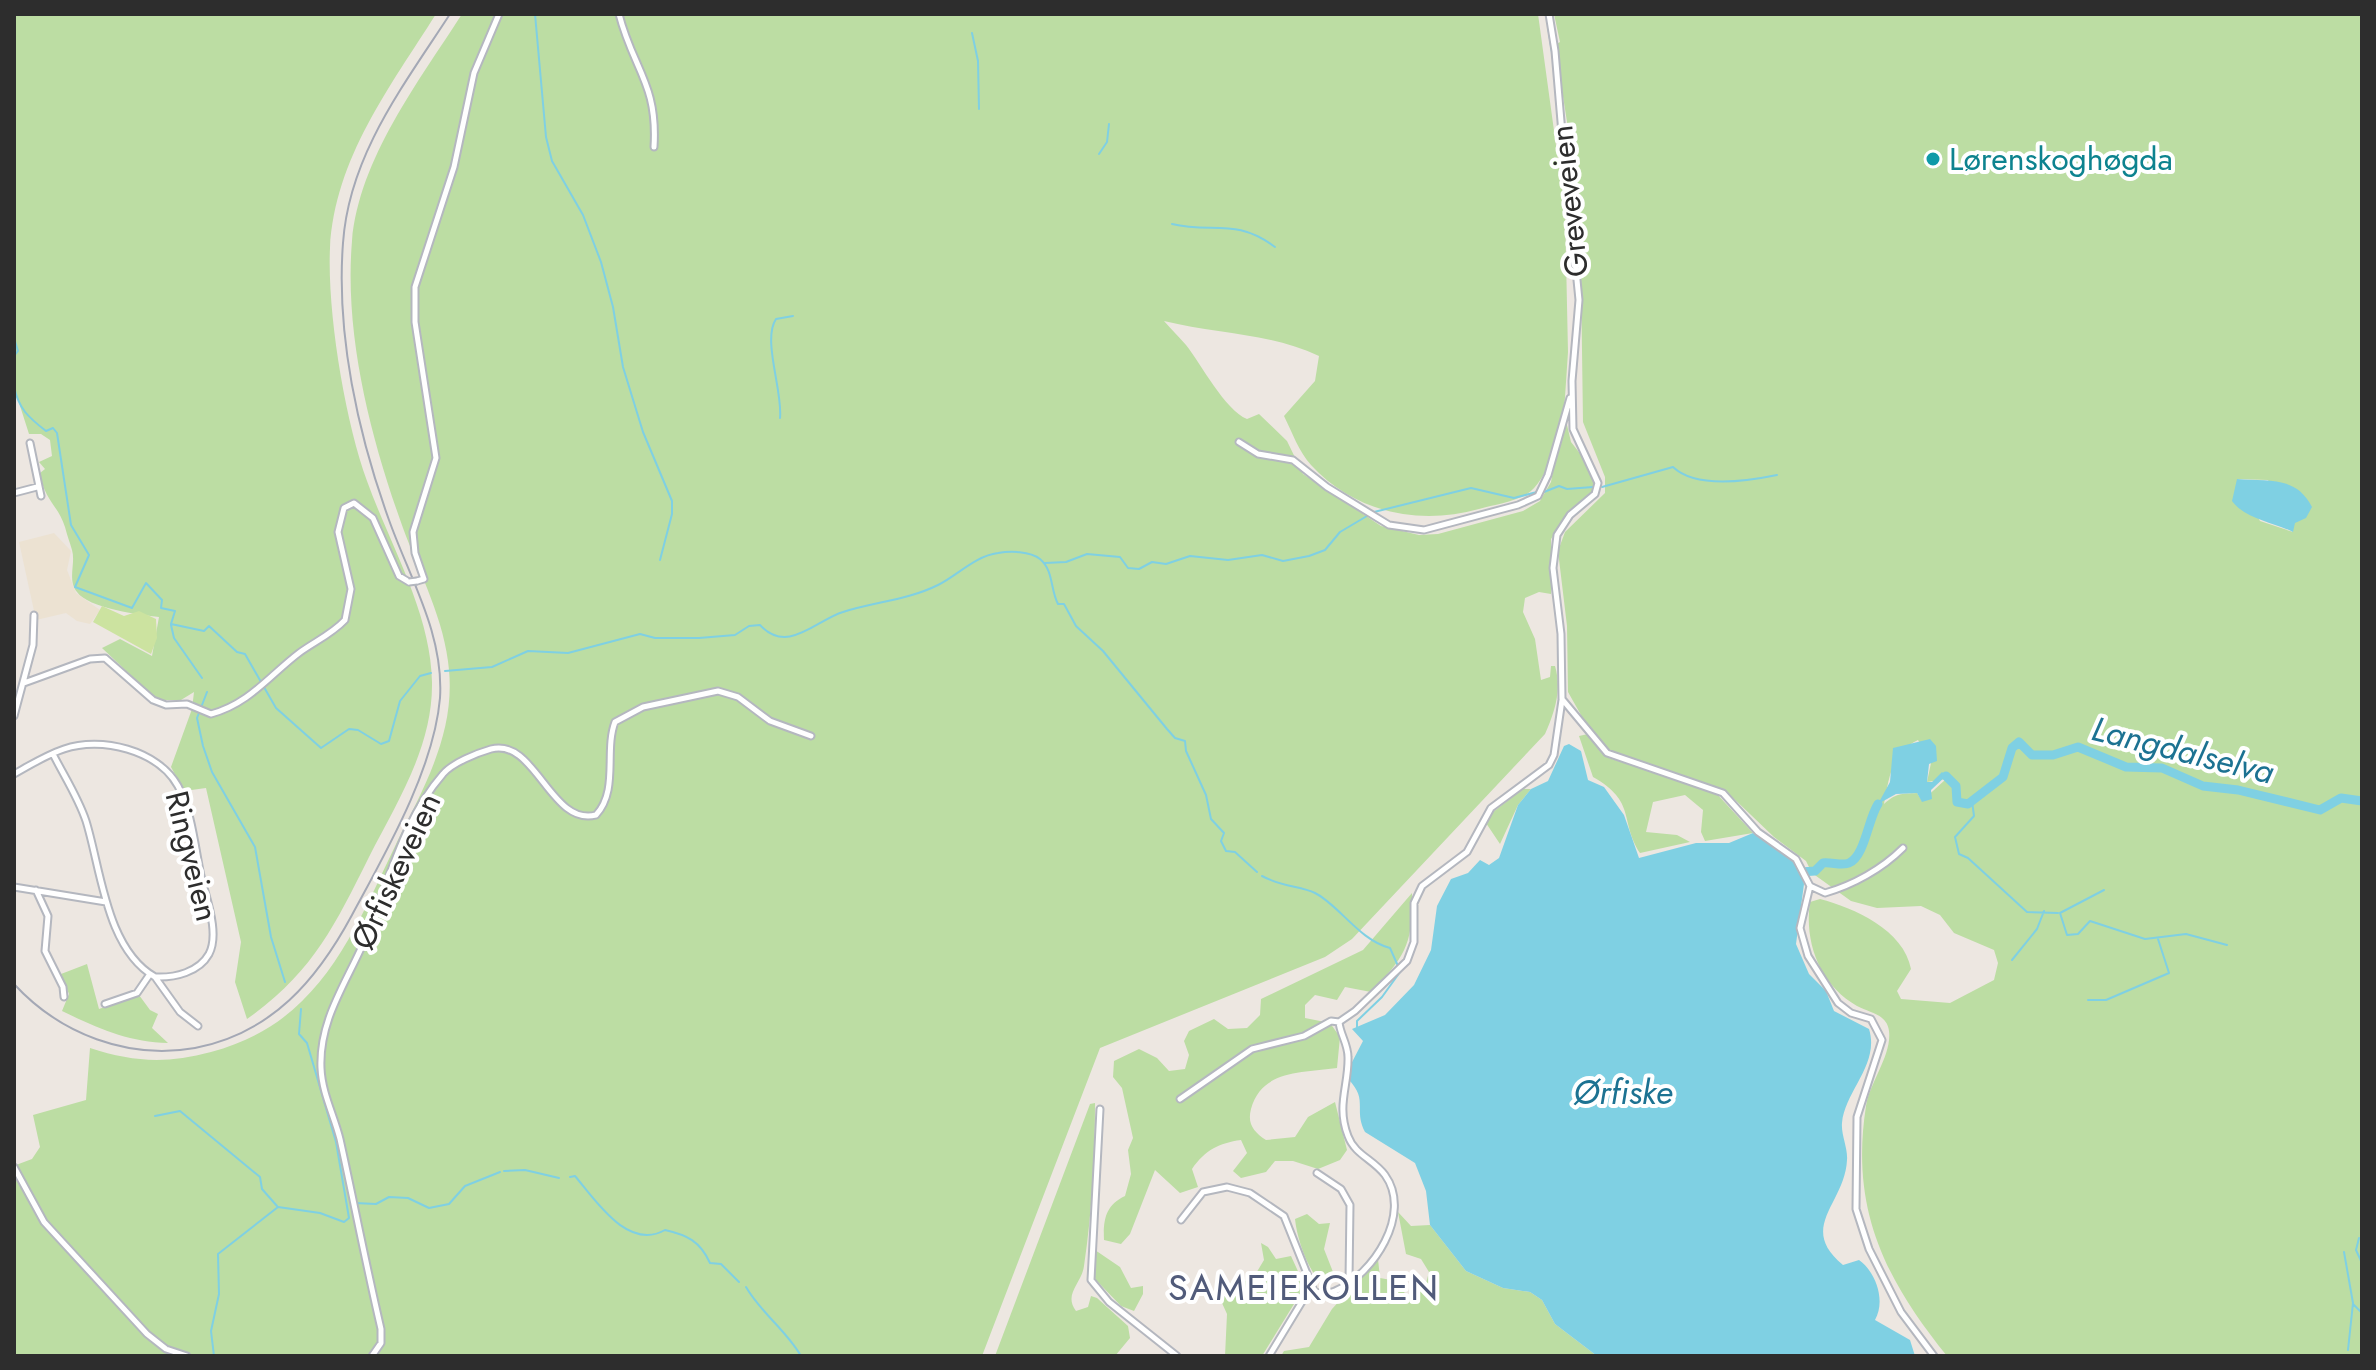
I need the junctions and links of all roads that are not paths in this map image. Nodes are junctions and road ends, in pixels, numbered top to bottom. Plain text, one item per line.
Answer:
1 (499, 14) edge
2 (619, 14) edge
3 (1549, 14) edge
4 (654, 147) dead end
5 (1572, 389) junction
6 (1239, 442) dead end
7 (30, 443) dead end
8 (37, 487) junction
9 (14, 493) edge
10 (41, 496) dead end
11 (34, 615) dead end
12 (24, 683) junction
13 (1562, 699) junction
14 (14, 716) edge
15 (811, 736) dead end
16 (53, 754) junction
17 (14, 774) edge
18 (1903, 848) dead end
19 (1810, 886) junction
20 (14, 887) edge
21 (36, 890) junction
22 (106, 902) junction
23 (152, 975) junction
24 (64, 997) dead end
25 (105, 1004) dead end
26 (1342, 1020) junction
27 (198, 1026) dead end
28 (1180, 1099) dead end
29 (1100, 1109) dead end
30 (14, 1167) edge
31 (1317, 1173) dead end
32 (1181, 1220) dead end
33 (1349, 1282) junction
34 (1314, 1291) junction
35 (187, 1356) edge
36 (372, 1356) edge
37 (1177, 1356) edge
38 (1269, 1356) edge
39 (1934, 1356) edge

1 - 12 street, bridge
2 - 4 street
3 - 5 street, Greveveien
5 - 6 street, Greveveien
5 - 13 street, Greveveien
7 - 8 street
8 - 9 street
8 - 10 street
11 - 12 street
12 - 14 street
13 - 19 street
13 - 26 street
15 - 36 street, Ørfiskeveien
16 - 17 street, Ringveien
16 - 22 street
16 - 23 street, Ringveien
18 - 19 street
19 - 39 street
20 - 21 street
21 - 22 street
21 - 24 street
22 - 23 street
23 - 25 street, Ringveien
23 - 27 street
26 - 28 street
26 - 33 street
29 - 37 street
30 - 35 street
31 - 33 street
32 - 34 street
33 - 34 street
34 - 38 street

